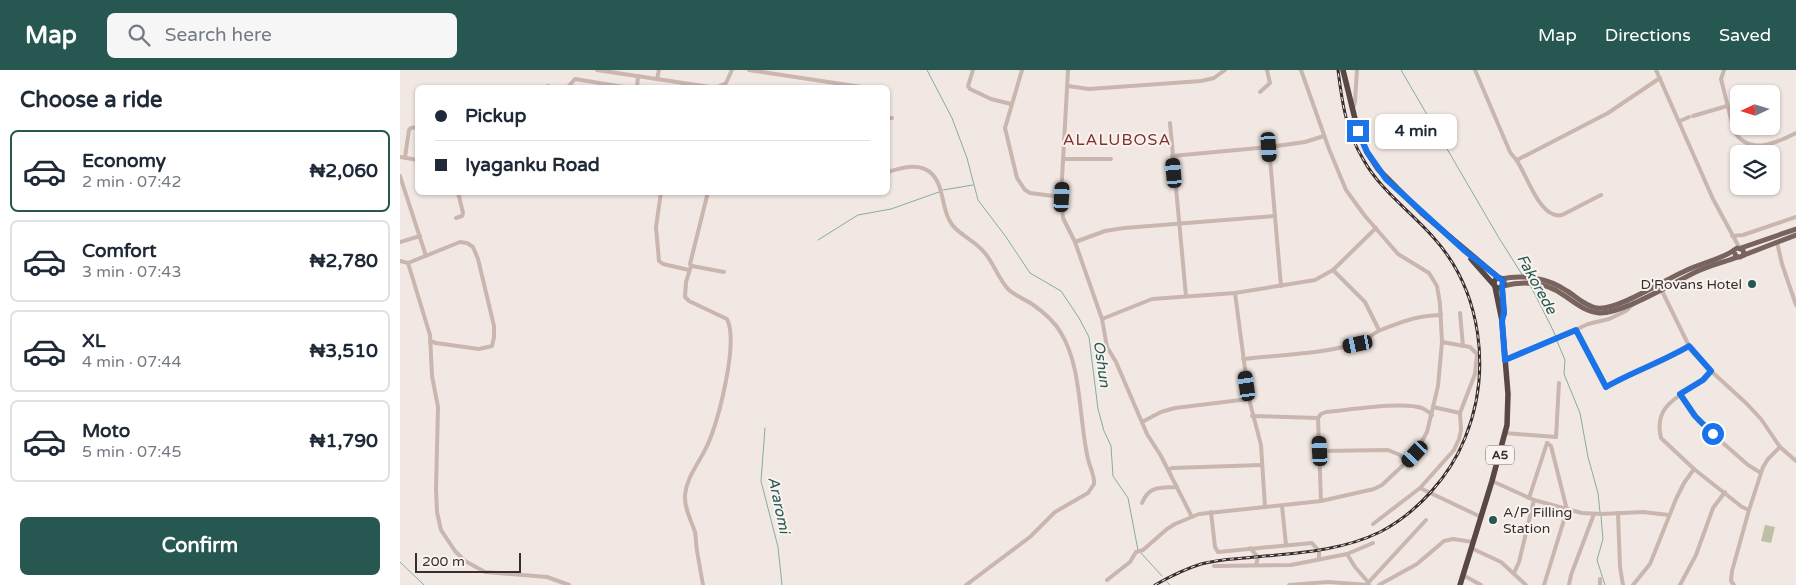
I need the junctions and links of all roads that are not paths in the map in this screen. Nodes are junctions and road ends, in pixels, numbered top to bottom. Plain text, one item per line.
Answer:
1 (597, 70) edge
2 (659, 70) edge
3 (732, 70) edge
4 (749, 70) edge
5 (973, 70) edge
6 (1022, 70) edge
7 (1068, 70) edge
8 (1267, 70) edge
9 (1301, 70) edge
10 (1343, 70) edge
11 (1357, 70) edge
12 (1475, 70) edge
13 (1656, 70) edge
14 (1724, 70) edge
15 (1223, 71) edge
16 (638, 76) junction
17 (1660, 78) junction
18 (657, 79) junction
19 (588, 80) junction
20 (570, 85) edge
21 (586, 85) edge
22 (614, 85) edge
23 (637, 85) edge
24 (700, 85) edge
25 (720, 85) edge
26 (848, 85) edge
27 (1068, 86) junction
28 (1260, 92) dead end
29 (1011, 104) junction
30 (1728, 106) junction
31 (1351, 107) junction
32 (1680, 121) junction
33 (1170, 123) dead end
34 (415, 127) edge
35 (1796, 133) edge
36 (1324, 136) junction
37 (1269, 147) junction
38 (1172, 156) junction
39 (403, 157) edge
40 (1064, 159) junction
41 (1111, 159) dead end
42 (1517, 160) junction
43 (890, 171) edge
44 (400, 176) edge
45 (459, 195) edge
46 (661, 195) edge
47 (707, 195) edge
48 (1602, 195) dead end
49 (1062, 197) junction
50 (1274, 216) junction
51 (1796, 217) edge
52 (456, 218) dead end
53 (1179, 224) junction
54 (1376, 228) junction
55 (1796, 229) edge
56 (420, 236) junction
57 (1732, 236) junction
58 (1796, 236) edge
59 (400, 242) edge
60 (1075, 242) junction
61 (1777, 242) junction
62 (1737, 249) junction
63 (1465, 251) junction
64 (426, 256) junction
65 (1741, 256) junction
66 (400, 261) edge
67 (408, 263) junction
68 (690, 268) junction
69 (1333, 270) junction
70 (724, 272) dead end
71 (1500, 279) junction
72 (1281, 286) junction
73 (1498, 286) junction
74 (1796, 286) edge
75 (1790, 288) junction
76 (1661, 289) junction
77 (1235, 293) junction
78 (1186, 296) junction
79 (1634, 302) junction
80 (1796, 305) edge
81 (1460, 314) dead end
82 (1441, 315) junction
83 (1102, 320) junction
84 (1379, 330) junction
85 (1576, 330) junction
86 (430, 341) junction
87 (1442, 342) junction
88 (1463, 346) junction
89 (1689, 346) junction
90 (1243, 358) junction
91 (1505, 360) junction
92 (1711, 371) junction
93 (1559, 383) dead end
94 (1680, 394) junction
95 (1249, 399) junction
96 (1433, 407) junction
97 (1460, 413) junction
98 (1432, 415) junction
99 (1252, 416) junction
100 (1318, 418) junction
101 (1142, 422) junction
102 (1505, 433) junction
103 (1548, 437) junction
104 (1547, 443) junction
105 (1780, 447) junction
106 (1320, 451) junction
107 (1796, 461) edge
108 (1407, 462) junction
109 (1262, 465) junction
110 (1694, 469) junction
111 (1168, 470) junction
112 (1761, 473) junction
113 (1492, 481) junction
114 (1177, 487) junction
115 (1420, 488) junction
116 (1725, 492) junction
117 (1531, 499) junction
118 (1321, 501) junction
119 (1142, 503) dead end
120 (1282, 506) junction
121 (1265, 507) junction
122 (1567, 510) junction
123 (1749, 510) junction
124 (1211, 512) junction
125 (1618, 513) junction
126 (1594, 514) junction
127 (1669, 515) junction
128 (1192, 517) junction
129 (1481, 517) junction
130 (1426, 520) dead end
131 (1373, 524) dead end
132 (1373, 543) dead end
133 (1286, 545) junction
134 (1472, 545) junction
135 (1250, 548) junction
136 (1347, 554) junction
137 (1319, 559) junction
138 (1256, 565) junction
139 (1214, 566) dead end
140 (1514, 573) junction
141 (1463, 575) junction
142 (1600, 579) dead end
143 (1107, 580) dead end
144 (1360, 584) edge
145 (1368, 584) edge
146 (569, 585) edge
147 (704, 585) edge
148 (966, 585) edge
149 (1289, 585) edge
150 (1379, 585) edge
151 (1460, 585) edge
152 (1481, 585) edge
153 (1526, 585) edge
154 (1544, 585) edge
155 (1569, 585) edge
156 (1600, 585) edge
157 (1623, 585) edge
158 (1633, 585) edge
159 (1680, 585) edge
160 (1734, 585) edge

1 - 16 street
2 - 18 street
3 - 25 street
4 - 26 street
5 - 29 street
6 - 29 street
7 - 27 street
8 - 28 street
9 - 36 street
10 - 31 highway
11 - 31 street
12 - 42 street
13 - 17 street
14 - 30 street
15 - 27 street
16 - 18 street
16 - 23 street
17 - 32 street
17 - 42 street
18 - 24 street
19 - 20 street
19 - 21 street
19 - 22 street
27 - 40 street
29 - 49 street
30 - 32 street
30 - 35 street
31 - 63 highway
32 - 57 street
33 - 38 street
34 - 39 street
36 - 37 street
36 - 54 street
37 - 38 street
37 - 50 street
38 - 53 street
40 - 41 street
40 - 49 street
42 - 48 street
43 - 148 street
44 - 56 street
45 - 52 street
46 - 68 street
47 - 68 street
49 - 60 street
50 - 53 street
50 - 72 street
51 - 57 street
53 - 60 street
53 - 78 street
54 - 69 street
54 - 82 street
55 - 62 main road
56 - 59 street
56 - 64 street
57 - 62 street
58 - 61 main road
60 - 83 street
61 - 65 main road
61 - 75 street
62 - 65 main road
62 - 65 main road
62 - 71 main road
63 - 71 highway
63 - 73 highway
64 - 67 street
64 - 86 street
65 - 76 main road
66 - 67 street
67 - 86 street
68 - 70 street
68 - 147 street
69 - 72 street
69 - 84 street
71 - 73 highway
72 - 77 street
73 - 79 main road
73 - 91 highway, A5
74 - 75 street
75 - 80 street
76 - 79 main road
76 - 89 street
77 - 78 street
77 - 90 street
78 - 83 street
79 - 85 street
81 - 88 street
82 - 84 street
82 - 87 street
83 - 101 street
84 - 90 street
85 - 89 street
85 - 91 street
86 - 146 street
87 - 88 street
87 - 96 street
88 - 97 street
89 - 92 street
90 - 95 street
91 - 102 highway, A5
92 - 94 street
92 - 105 street
93 - 103 street
94 - 110 street
94 - 112 street
95 - 99 street
95 - 101 street
96 - 97 street
96 - 98 street
97 - 115 street
98 - 100 street
98 - 108 street
99 - 100 street
99 - 109 street
100 - 106 street
101 - 111 street
102 - 103 street
102 - 113 highway, A5
103 - 104 street
104 - 117 street
104 - 122 street
105 - 107 street
105 - 112 street
106 - 108 street
106 - 118 street
108 - 118 street
109 - 111 street
109 - 121 street
110 - 116 street
110 - 127 street
111 - 114 street
112 - 123 street
113 - 117 street
113 - 129 highway, A5
114 - 119 street
114 - 128 street
115 - 129 street
115 - 131 street
116 - 123 street
116 - 159 street
117 - 122 street
117 - 140 street
118 - 120 street
120 - 121 street
120 - 133 street
121 - 124 street
122 - 126 street
122 - 154 street
123 - 160 street
124 - 128 street
124 - 135 street
125 - 126 street
125 - 127 street
125 - 157 street
126 - 155 street
127 - 158 street
128 - 143 street
129 - 134 highway, A5
130 - 145 street
132 - 136 street
133 - 135 street
133 - 137 street
134 - 140 street
134 - 141 highway, A5
134 - 150 street
135 - 138 street
136 - 137 street
136 - 145 street
137 - 138 street
138 - 139 street
140 - 153 street
141 - 151 highway, A5
141 - 152 street
142 - 156 street
144 - 145 street
144 - 149 street

